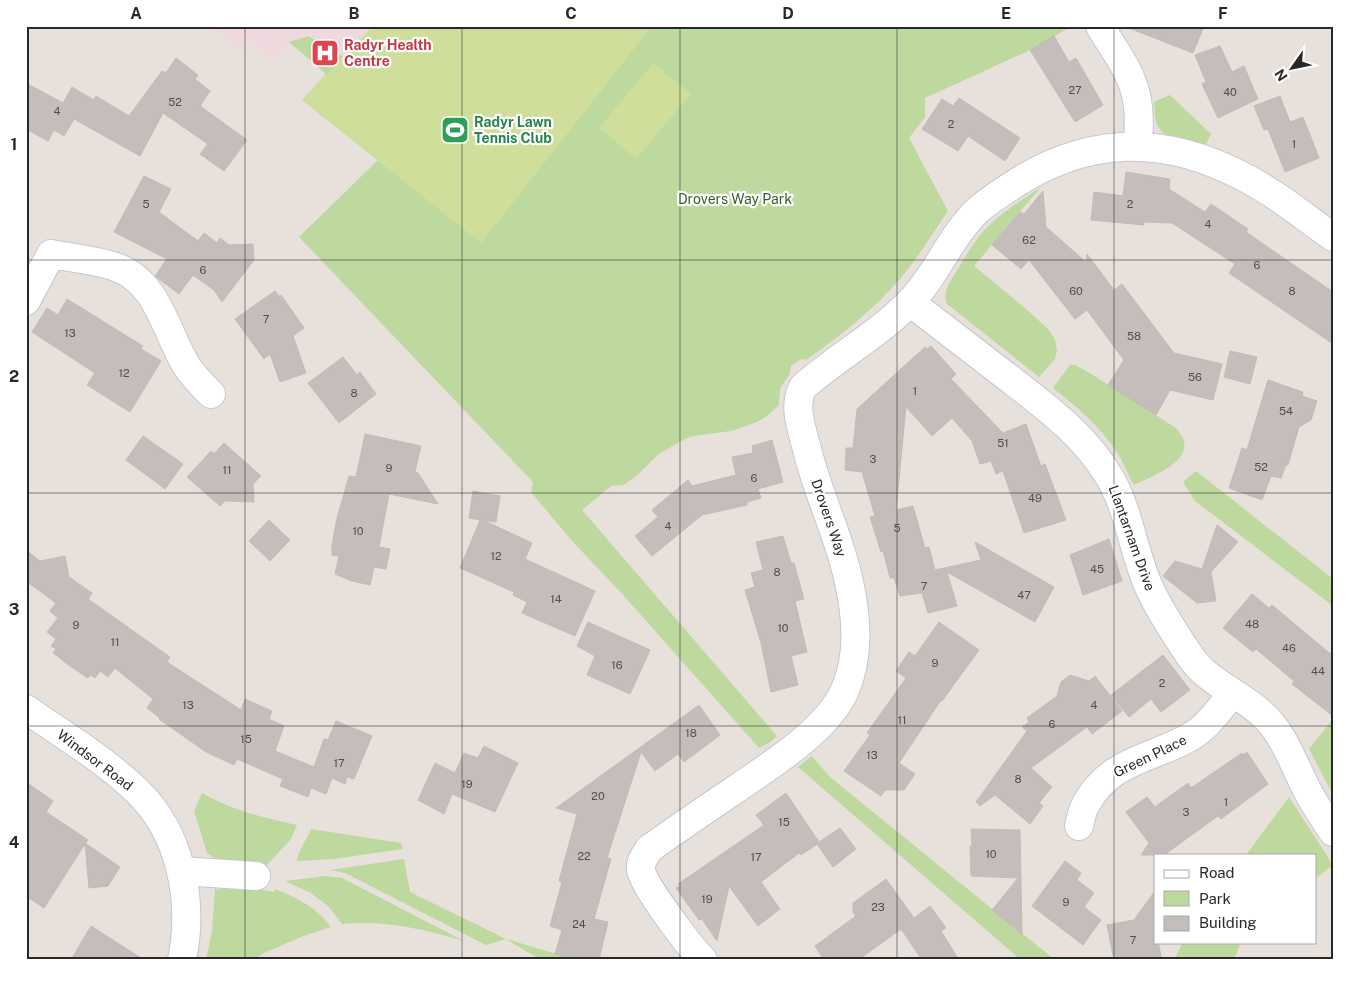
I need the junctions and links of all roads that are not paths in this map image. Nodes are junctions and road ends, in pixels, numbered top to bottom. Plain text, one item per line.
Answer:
1 (1100, 26) edge
2 (1138, 146) junction
3 (1333, 237) edge
4 (26, 301) edge
5 (910, 302) junction
6 (211, 394) dead end
7 (1233, 693) junction
8 (26, 709) edge
9 (1079, 826) dead end
10 (1333, 832) edge
11 (181, 871) junction
12 (256, 876) dead end
13 (182, 960) edge
14 (703, 960) edge

1 - 2 street
2 - 3 street
2 - 5 street, Drovers Way
4 - 6 street
5 - 7 street, Llantarnam Drive
5 - 14 street, Drovers Way
7 - 9 street, Green Place
7 - 10 street, Llantarnam Drive
8 - 11 street, Windsor Road
11 - 12 street
11 - 13 street, Windsor Road

